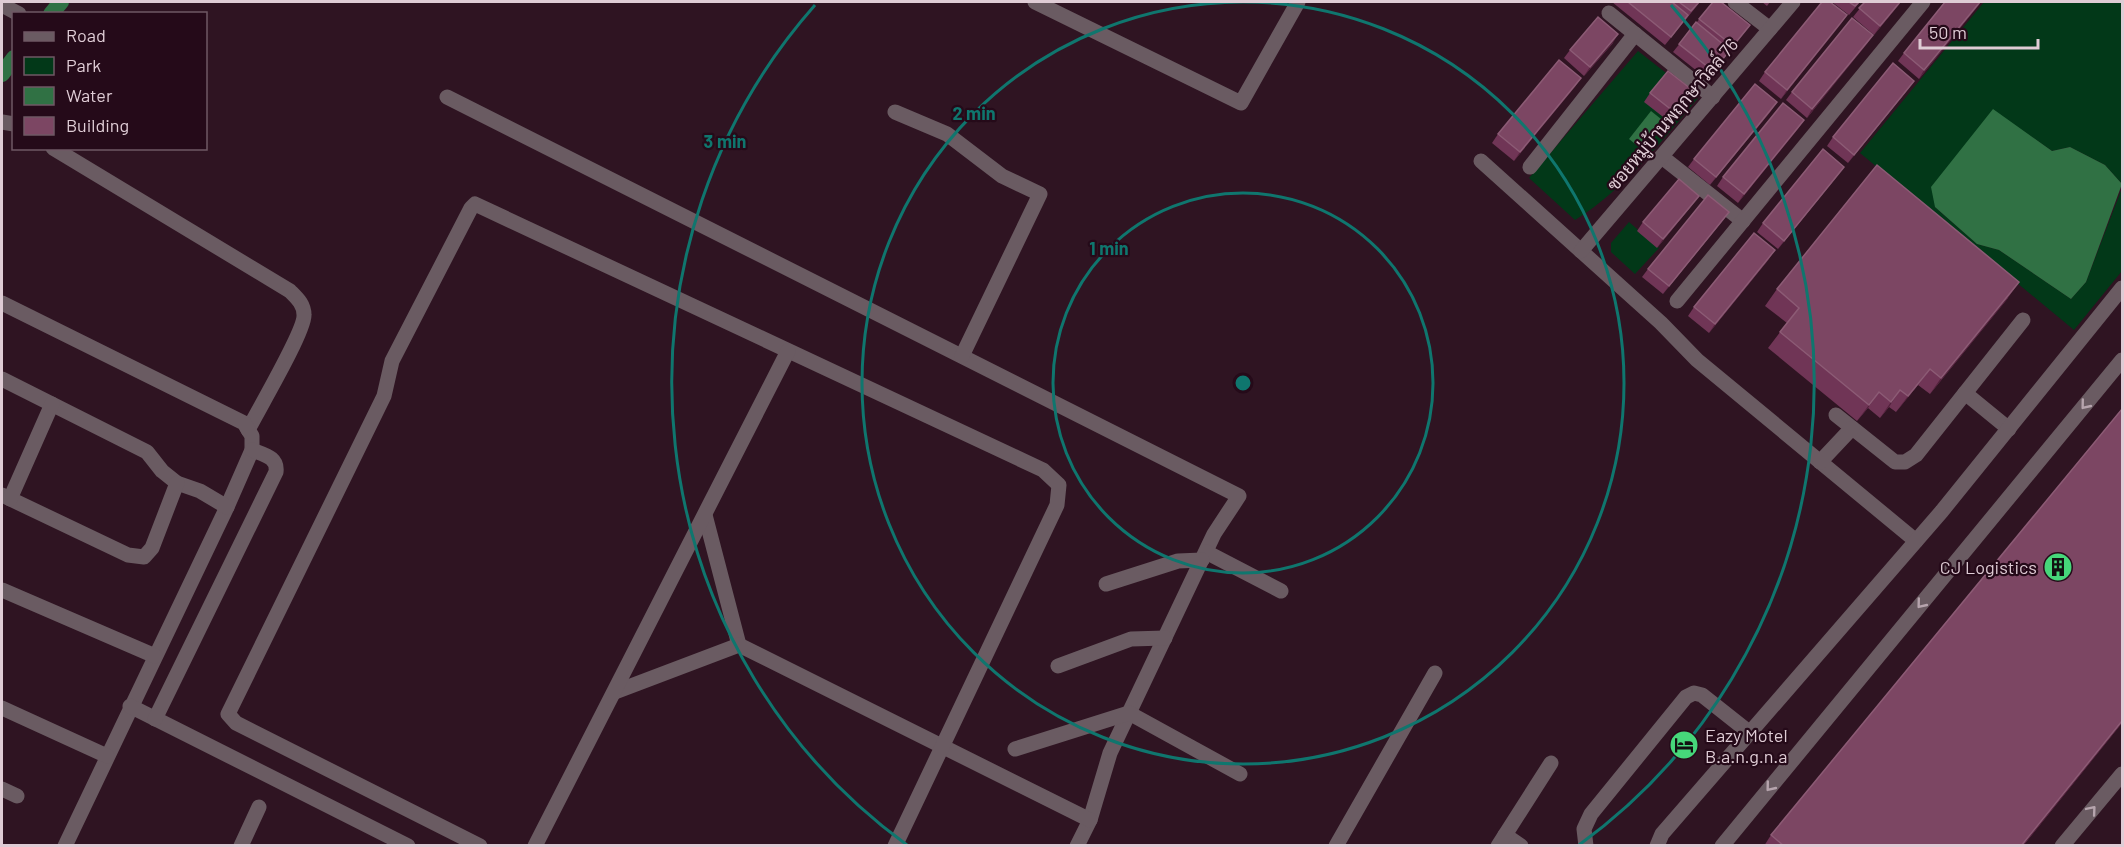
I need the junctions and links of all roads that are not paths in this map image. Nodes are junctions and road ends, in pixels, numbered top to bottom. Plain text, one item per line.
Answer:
1 (1035, 2) edge
2 (1298, 2) edge
3 (1735, 2) edge
4 (1793, 2) edge
5 (1923, 2) edge
6 (2, 4) edge
7 (16, 12) edge
8 (1609, 13) dead end
9 (1770, 29) junction
10 (1635, 34) junction
11 (447, 97) dead end
12 (1713, 97) junction
13 (895, 112) dead end
14 (56, 150) edge
15 (1662, 157) junction
16 (1482, 161) dead end
17 (1530, 167) dead end
18 (1743, 221) junction
19 (1581, 251) junction
20 (2122, 288) edge
21 (1677, 301) dead end
22 (2, 303) edge
23 (2023, 320) dead end
24 (788, 351) junction
25 (962, 356) junction
26 (2122, 360) edge
27 (2, 379) edge
28 (1965, 393) junction
29 (52, 404) junction
30 (1836, 415) dead end
31 (1852, 428) junction
32 (2009, 429) junction
33 (248, 430) junction
34 (252, 450) junction
35 (1820, 462) junction
36 (177, 483) junction
37 (6, 497) edge
38 (227, 507) junction
39 (705, 514) junction
40 (1916, 541) junction
41 (1204, 556) junction
42 (1106, 585) dead end
43 (2, 590) edge
44 (1281, 591) dead end
45 (1165, 638) junction
46 (739, 645) junction
47 (155, 656) junction
48 (1058, 666) dead end
49 (1435, 673) dead end
50 (615, 692) junction
51 (130, 706) junction
52 (2, 708) edge
53 (1129, 713) junction
54 (155, 719) junction
55 (1750, 733) junction
56 (943, 746) junction
57 (1016, 748) dead end
58 (107, 756) junction
59 (1551, 763) dead end
60 (1240, 774) dead end
61 (2122, 774) edge
62 (2, 789) edge
63 (17, 796) dead end
64 (259, 807) dead end
65 (1090, 820) junction
66 (1501, 840) edge
67 (65, 846) edge
68 (241, 846) edge
69 (408, 846) edge
70 (480, 846) edge
71 (535, 846) edge
72 (895, 846) edge
73 (1077, 846) edge
74 (1336, 846) edge
75 (1521, 846) edge
76 (1586, 846) edge
77 (1657, 846) edge
78 (1722, 846) edge
79 (2062, 846) edge

1 - 2 street
3 - 9 street
4 - 9 street, ซอยหมู่บ้านพฤกษาวิลล์ 76
5 - 18 street
6 - 7 street
8 - 10 street
9 - 12 street, ซอยหมู่บ้านพฤกษาวิลล์ 76
10 - 12 street
10 - 17 street
11 - 25 street
12 - 15 street, ซอยหมู่บ้านพฤกษาวิลล์ 76
13 - 25 street
14 - 33 street
15 - 18 street
15 - 19 street, ซอยหมู่บ้านพฤกษาวิลล์ 76
16 - 19 street
18 - 21 street
19 - 35 street
20 - 32 street
22 - 33 street
23 - 28 street
24 - 39 street
24 - 56 street
24 - 70 street
25 - 41 street
26 -> 78 street
27 - 29 street
28 - 31 street
28 - 32 street
29 - 36 street
29 - 37 street
30 - 31 street
31 - 35 street
32 - 40 street
33 - 34 street
34 - 38 street
34 - 54 street
35 - 40 street
36 - 37 street
36 - 38 street
38 - 47 street
39 - 46 street
39 - 50 street
40 - 55 street
41 - 42 street
41 - 44 street
41 - 45 street
43 - 47 street
45 - 48 street
45 - 53 street
46 - 50 street
46 - 56 street
47 - 51 street
49 - 74 street
50 - 71 street
51 - 54 street
51 - 58 street
52 - 58 street
53 - 57 street
53 - 60 street
53 - 65 street
54 - 69 street
55 - 76 street
55 - 77 street
56 - 65 street
56 - 72 street
58 - 67 street
59 - 66 street
79 -> 61 street
62 - 63 street
64 - 68 street
65 - 73 street
66 - 75 street

